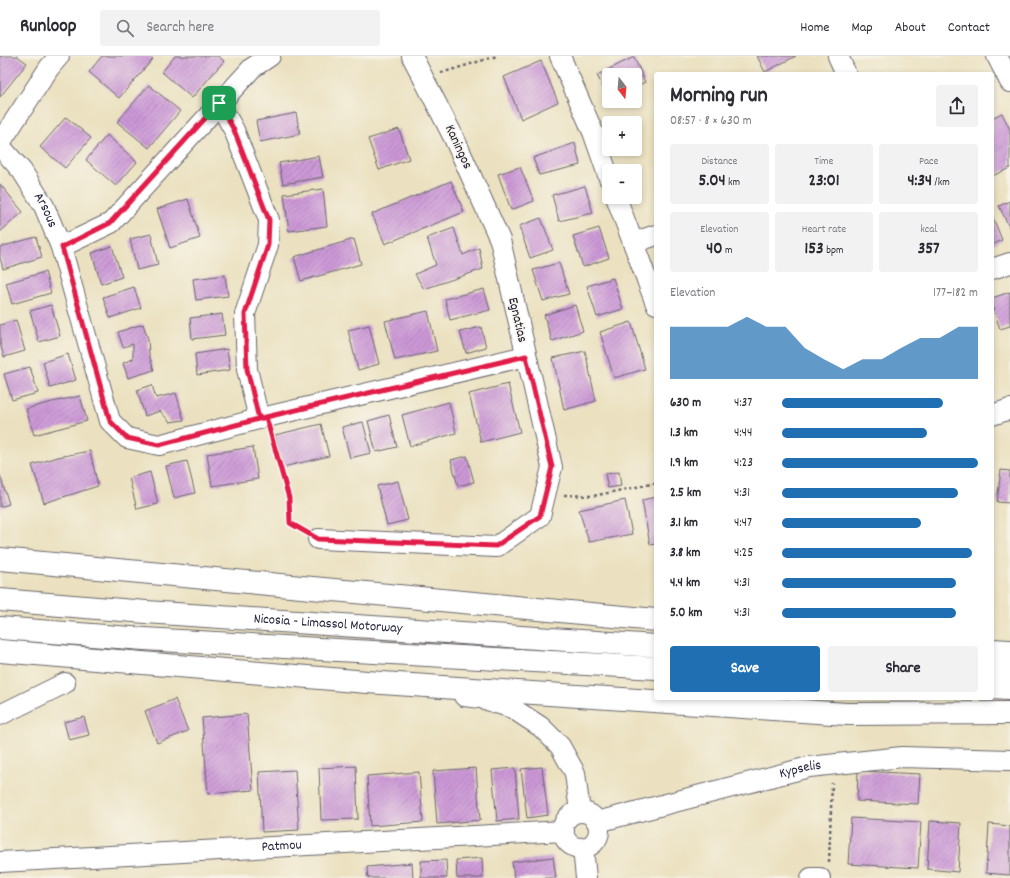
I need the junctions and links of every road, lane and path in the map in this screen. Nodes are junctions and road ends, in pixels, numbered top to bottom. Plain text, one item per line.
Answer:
1 (270, 56) edge
2 (497, 56) edge
3 (838, 56) edge
4 (997, 56) edge
5 (415, 57) edge
6 (563, 57) edge
7 (49, 60) edge
8 (845, 72) edge
9 (424, 79) junction
10 (1010, 82) edge
11 (219, 103) junction
12 (0, 144) edge
13 (604, 164) edge
14 (619, 204) edge
15 (654, 236) edge
16 (500, 240) joint
17 (633, 243) junction
18 (62, 247) junction
19 (1010, 263) edge
20 (994, 268) edge
21 (654, 299) edge
22 (526, 356) junction
23 (1010, 409) edge
24 (994, 414) edge
25 (263, 418) junction
26 (654, 483) edge
27 (545, 495) junction
28 (318, 539) joint
29 (0, 559) edge
30 (0, 600) edge
31 (654, 620) edge
32 (0, 628) edge
33 (654, 646) edge
34 (994, 650) edge
35 (0, 651) edge
36 (1010, 651) edge
37 (654, 668) edge
38 (994, 668) edge
39 (1010, 668) edge
40 (367, 682) junction
41 (65, 683) dead end
42 (994, 688) edge
43 (1010, 689) edge
44 (1010, 713) edge
45 (0, 715) edge
46 (1010, 760) edge
47 (833, 765) junction
48 (580, 812) junction
49 (597, 822) junction
50 (564, 831) junction
51 (582, 848) junction
52 (0, 862) edge
53 (824, 870) edge
54 (586, 878) edge
55 (811, 878) edge

1 - 11 street
2 - 9 path
3 - 8 street
4 - 10 street
5 - 9 street, Kaningos
6 - 13 street
7 - 12 street
9 - 16 street, Kaningos
11 - 18 street
11 - 25 street
12 - 18 street, Arsous
14 - 17 street
15 - 17 street
16 - 22 street, Egnatias
17 - 21 street
18 - 25 street, Arsous
19 - 20 street
22 - 25 street, Arsous
22 - 27 street, Egnatias
23 - 24 street
25 - 28 path
26 - 27 path
27 - 28 street, Egnatias
29 - 31 highway
30 - 33 highway, Nicosia - Limassol Motorway
32 - 37 highway, Nicosia - Limassol Motorway
34 - 36 highway
35 - 40 highway
38 - 39 highway
40 - 44 highway
40 - 48 street
41 - 45 street
42 - 43 highway
46 - 47 street, Kypselis
47 - 49 street, Kypselis
47 - 53 path
48 - 49 street
48 - 50 street
49 - 51 street
50 - 51 street
50 - 52 street, Patmou
51 - 54 street
53 - 55 street

